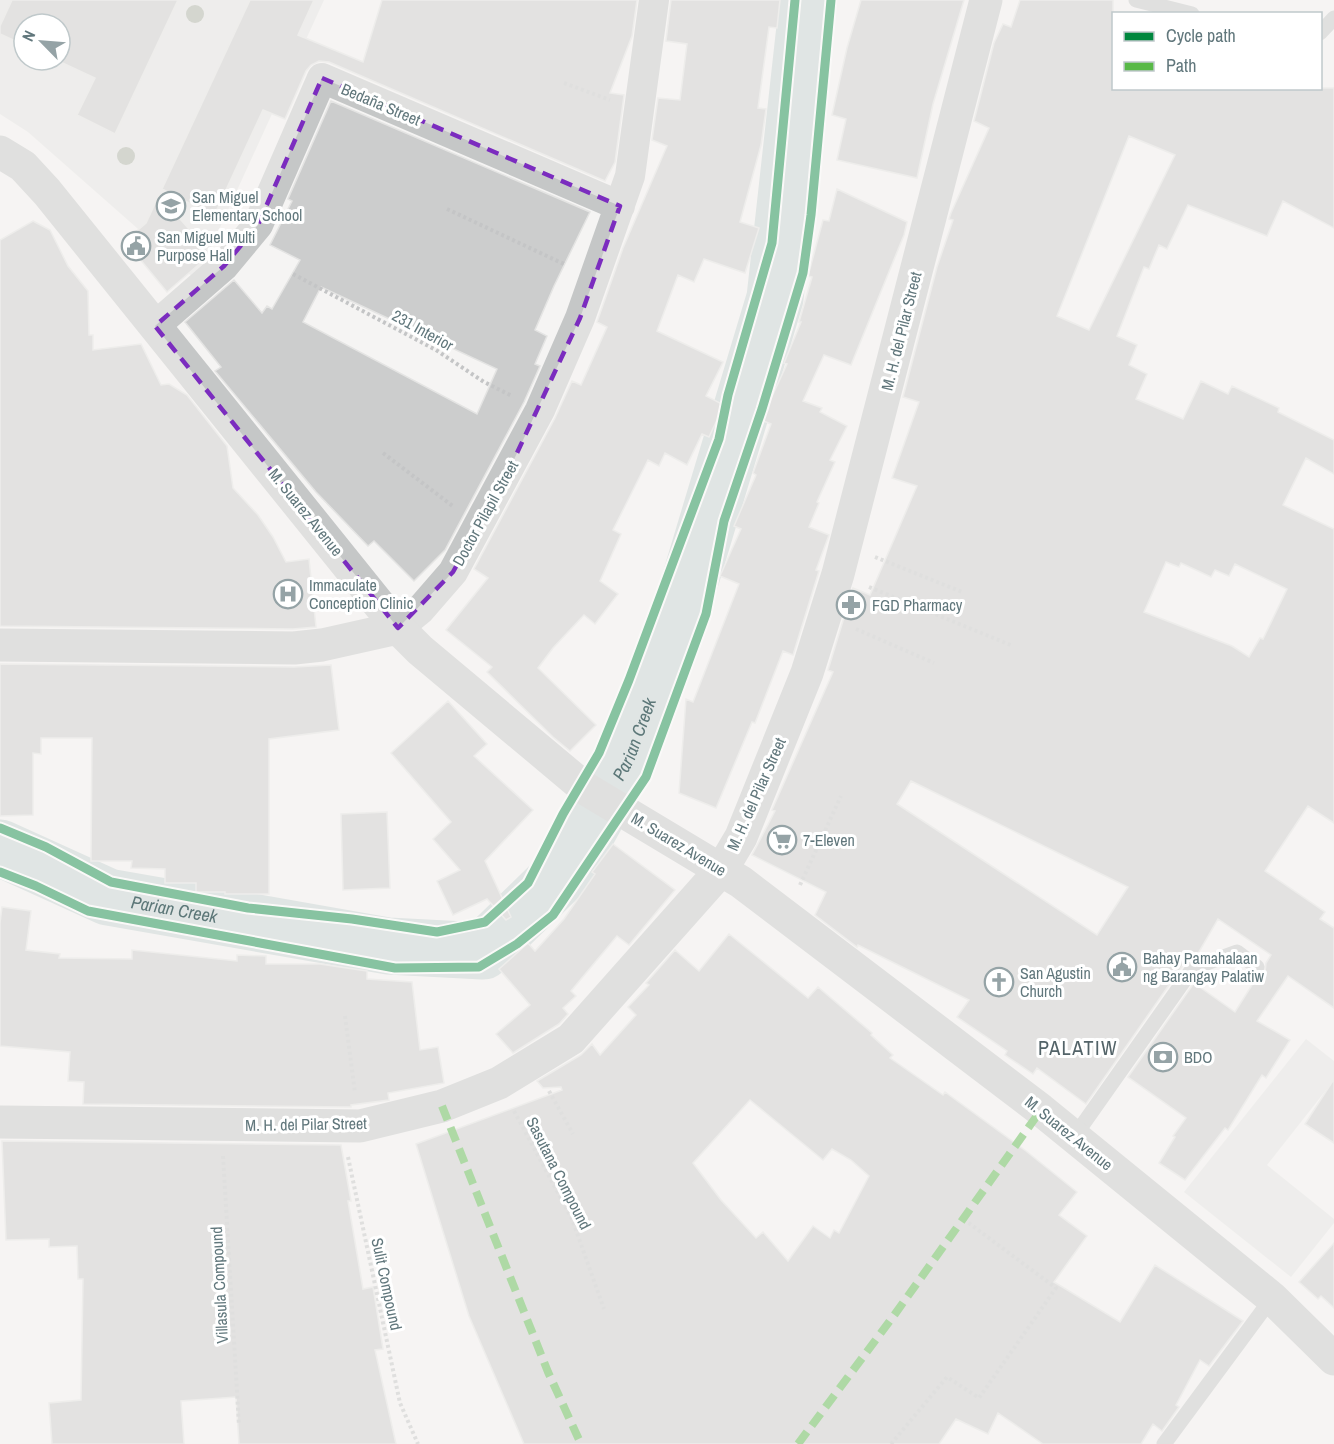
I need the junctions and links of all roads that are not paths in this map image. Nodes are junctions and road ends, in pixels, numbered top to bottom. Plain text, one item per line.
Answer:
1 (654, 0) edge
2 (986, 0) edge
3 (1136, 0) edge
4 (1184, 12) edge
5 (1334, 18) edge
6 (1322, 31) edge
7 (0, 152) edge
8 (620, 206) junction
9 (155, 326) junction
10 (398, 628) junction
11 (0, 645) edge
12 (722, 869) junction
13 (1257, 967) dead end
14 (0, 1122) edge
15 (1074, 1137) junction
16 (1272, 1298) junction
17 (1334, 1359) edge
18 (1164, 1444) edge

1 - 8 street, Doctor Pilapil Street
2 - 12 street, M. H. del Pilar Street
3 - 4 lane
5 - 6 lane
7 - 9 street, M. Suarez Avenue
8 - 9 street, Bedaña Street
8 - 10 street, Doctor Pilapil Street
9 - 10 street, M. Suarez Avenue
10 - 11 street, Doctor Pilapil Street
10 - 12 street, M. Suarez Avenue
12 - 14 street, M. H. del Pilar Street
12 - 15 street, M. Suarez Avenue
13 - 15 lane
15 - 16 street, M. Suarez Avenue
16 - 17 street, M. Suarez Avenue
16 - 18 lane

